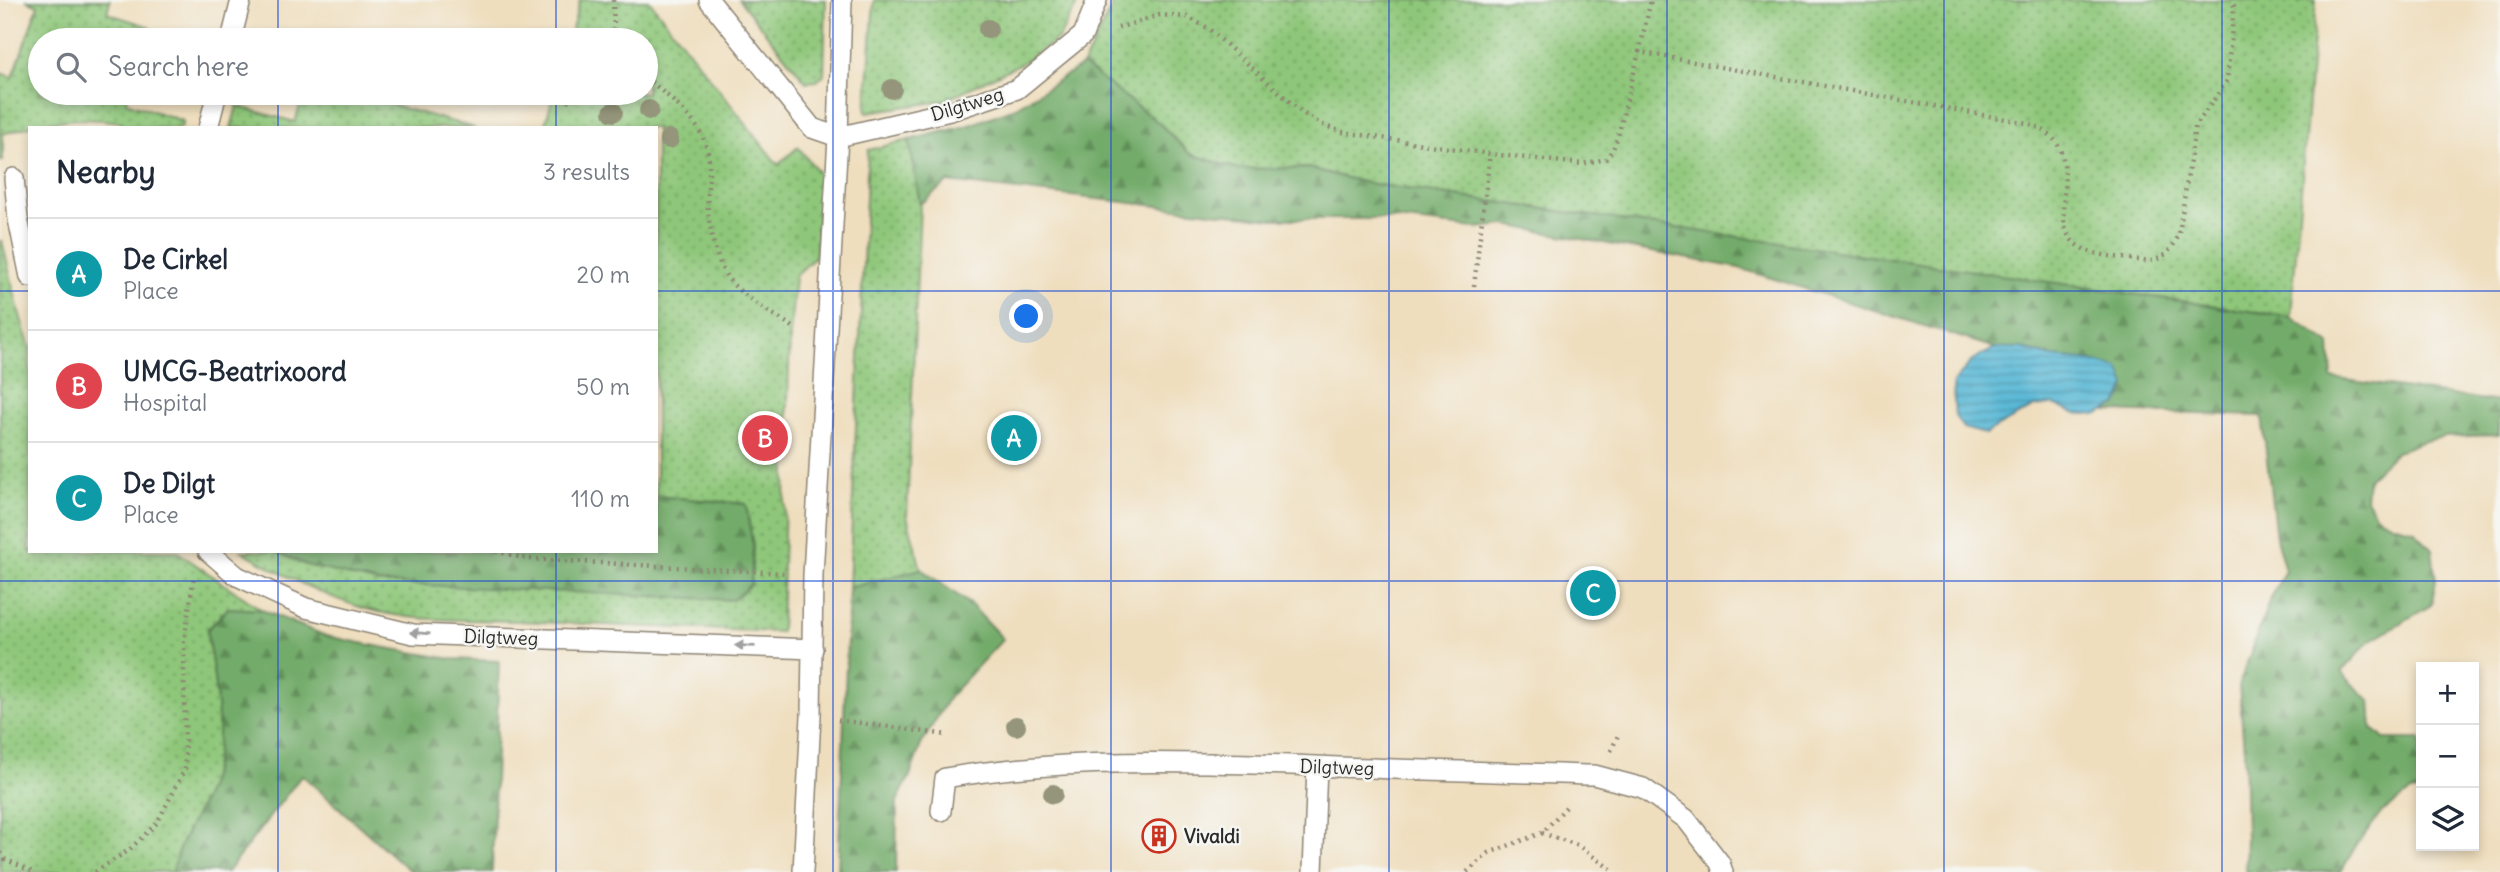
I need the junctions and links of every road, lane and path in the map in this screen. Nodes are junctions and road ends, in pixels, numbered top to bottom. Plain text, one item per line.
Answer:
1 (241, 0) edge
2 (613, 0) edge
3 (709, 0) edge
4 (842, 0) edge
5 (1097, 0) edge
6 (1651, 0) edge
7 (2231, 0) edge
8 (234, 28) edge
9 (614, 28) edge
10 (1083, 35) junction
11 (1639, 52) junction
12 (658, 88) edge
13 (214, 105) edge
14 (209, 126) edge
15 (838, 137) junction
16 (1490, 155) junction
17 (15, 178) edge
18 (28, 267) edge
19 (1474, 286) dead end
20 (825, 348) junction
21 (504, 553) edge
22 (203, 558) edge
23 (813, 575) junction
24 (813, 649) junction
25 (811, 716) junction
26 (1619, 733) dead end
27 (948, 735) dead end
28 (1608, 759) dead end
29 (1317, 766) junction
30 (1575, 796) dead end
31 (942, 811) dead end
32 (1542, 833) junction
33 (0, 853) edge
34 (33, 872) edge
35 (95, 872) edge
36 (803, 872) edge
37 (1313, 872) edge
38 (1467, 872) edge
39 (1615, 872) edge
40 (1723, 872) edge

1 - 8 lane
2 - 9 path
3 - 15 lane
4 - 15 lane
5 - 10 lane, Dilgtweg
6 - 11 path
7 - 11 path
10 - 15 lane, Dilgtweg
10 - 16 path
11 - 16 path
12 - 20 path
13 - 14 lane
15 - 20 lane
16 - 19 path
17 - 18 lane
20 - 23 lane
21 - 23 path
24 -> 22 lane, Dilgtweg
22 - 35 path
23 - 24 lane
24 - 25 lane
25 - 27 path
25 - 36 lane
26 - 28 path
29 - 31 lane, Dilgtweg
29 - 37 lane
29 - 40 lane, Dilgtweg
30 - 32 path
32 - 38 path
32 - 39 path
33 - 34 path

